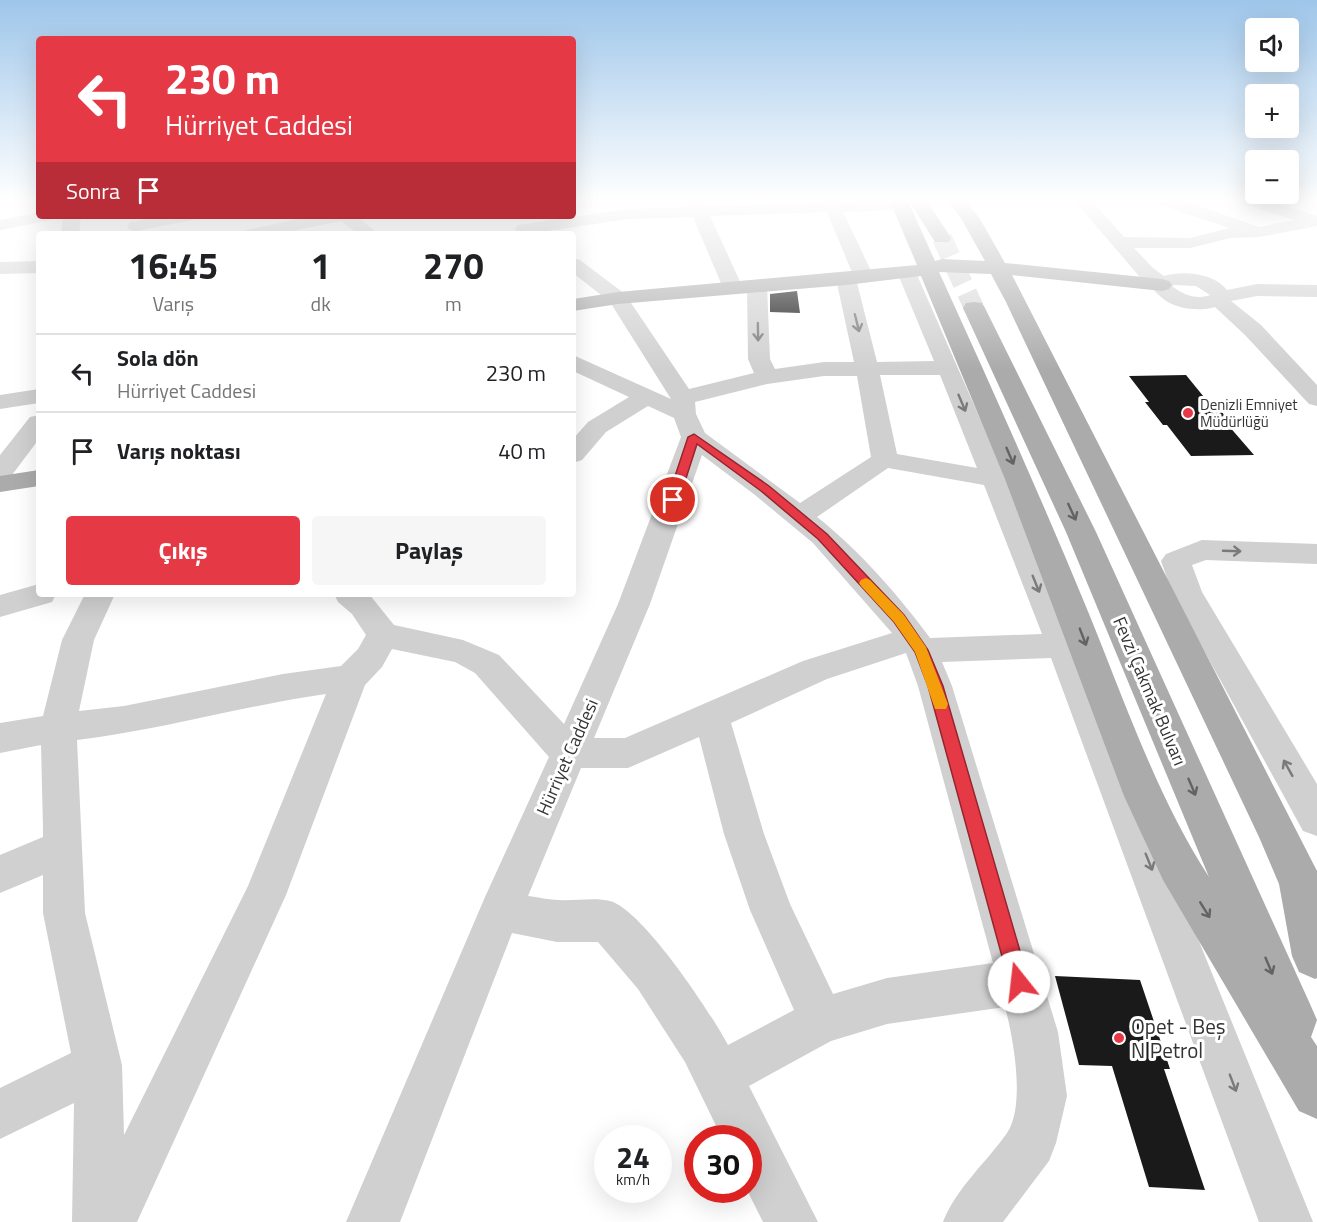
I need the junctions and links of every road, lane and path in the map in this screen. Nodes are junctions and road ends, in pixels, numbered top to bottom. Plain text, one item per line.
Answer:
1 (719, 256) edge
2 (848, 256) edge
3 (933, 256) edge
4 (942, 256) edge
5 (967, 256) edge
6 (1127, 256) edge
7 (1131, 256) edge
8 (1134, 256) edge
9 (576, 266) edge
10 (36, 267) edge
11 (5, 268) edge
12 (855, 278) junction
13 (1092, 278) junction
14 (1195, 280) junction
15 (959, 281) junction
16 (1162, 284) junction
17 (757, 286) junction
18 (733, 288) junction
19 (0, 289) edge
20 (1317, 291) edge
21 (1250, 292) junction
22 (618, 298) junction
23 (1188, 301) junction
24 (576, 305) edge
25 (1226, 306) junction
26 (576, 363) edge
27 (866, 368) junction
28 (947, 368) junction
29 (767, 377) junction
30 (36, 396) edge
31 (647, 397) junction
32 (1317, 399) edge
33 (0, 402) edge
34 (687, 417) junction
35 (36, 426) edge
36 (576, 451) edge
37 (885, 460) junction
38 (0, 473) edge
39 (36, 478) edge
40 (993, 479) junction
41 (0, 484) edge
42 (798, 516) junction
43 (1317, 554) edge
44 (1146, 568) junction
45 (36, 595) edge
46 (99, 597) edge
47 (0, 606) edge
48 (370, 607) edge
49 (917, 645) junction
50 (1062, 646) junction
51 (1230, 666) junction
52 (350, 678) junction
53 (712, 718) junction
54 (58, 728) junction
55 (0, 738) edge
56 (568, 753) junction
57 (1317, 819) edge
58 (63, 847) junction
59 (0, 874) edge
60 (500, 911) junction
61 (1316, 951) edge
62 (1019, 982) junction
63 (822, 1020) junction
64 (98, 1065) junction
65 (719, 1076) junction
66 (1317, 1078) edge
67 (1317, 1093) edge
68 (0, 1114) edge
69 (978, 1218) edge
70 (99, 1222) edge
71 (109, 1222) edge
72 (373, 1222) edge
73 (791, 1222) edge
74 (1286, 1222) edge

1 - 18 street
2 - 12 street
3 - 15 main road
4 - 15 main road, Fevzi Çakmak Bulvarı
5 - 15 main road
6 - 13 main road
7 - 16 street
8 - 14 street
9 - 22 street
10 - 11 street
11 - 19 street
12 - 15 main road
12 - 17 main road
12 -> 27 street
13 - 15 main road
13 - 16 main road
14 - 16 street
14 - 21 street
14 - 25 street
15 - 23 main road
15 - 28 street
15 - 44 main road
15 - 61 main road, Fevzi Çakmak Bulvarı
15 -> 66 main road, Fevzi Çakmak Bulvarı
15 -> 67 main road
16 - 23 street
17 - 18 main road
17 -> 29 street
18 - 22 main road
20 - 21 street
21 - 25 street
22 - 24 main road
22 - 34 street
23 - 25 street
25 - 32 street
26 - 31 street
27 - 28 street
27 - 29 street
27 - 37 street
28 -> 40 street
29 - 34 street
30 - 33 street
31 - 34 street
31 - 36 street
34 - 42 street
34 - 56 street, Hürriyet Caddesi
35 - 38 street
37 - 40 street
37 - 42 street
39 - 41 main road
40 -> 50 street
42 - 49 street
51 -> 43 street
44 - 51 street
44 - 61 main road
45 - 47 street
46 - 54 street
48 - 52 street
48 - 56 street
49 - 50 street
49 - 53 street
49 - 62 street
50 -> 74 street
57 -> 51 street
52 - 54 street
52 - 71 street
53 - 56 street
53 - 63 street
54 - 55 street
54 - 58 street
56 - 60 street, Hürriyet Caddesi
58 - 59 street
58 - 64 street
60 - 65 street
60 - 72 street, Hürriyet Caddesi
62 - 63 street
62 - 69 street
63 - 65 street
64 - 68 street
64 - 70 street
65 - 73 street

